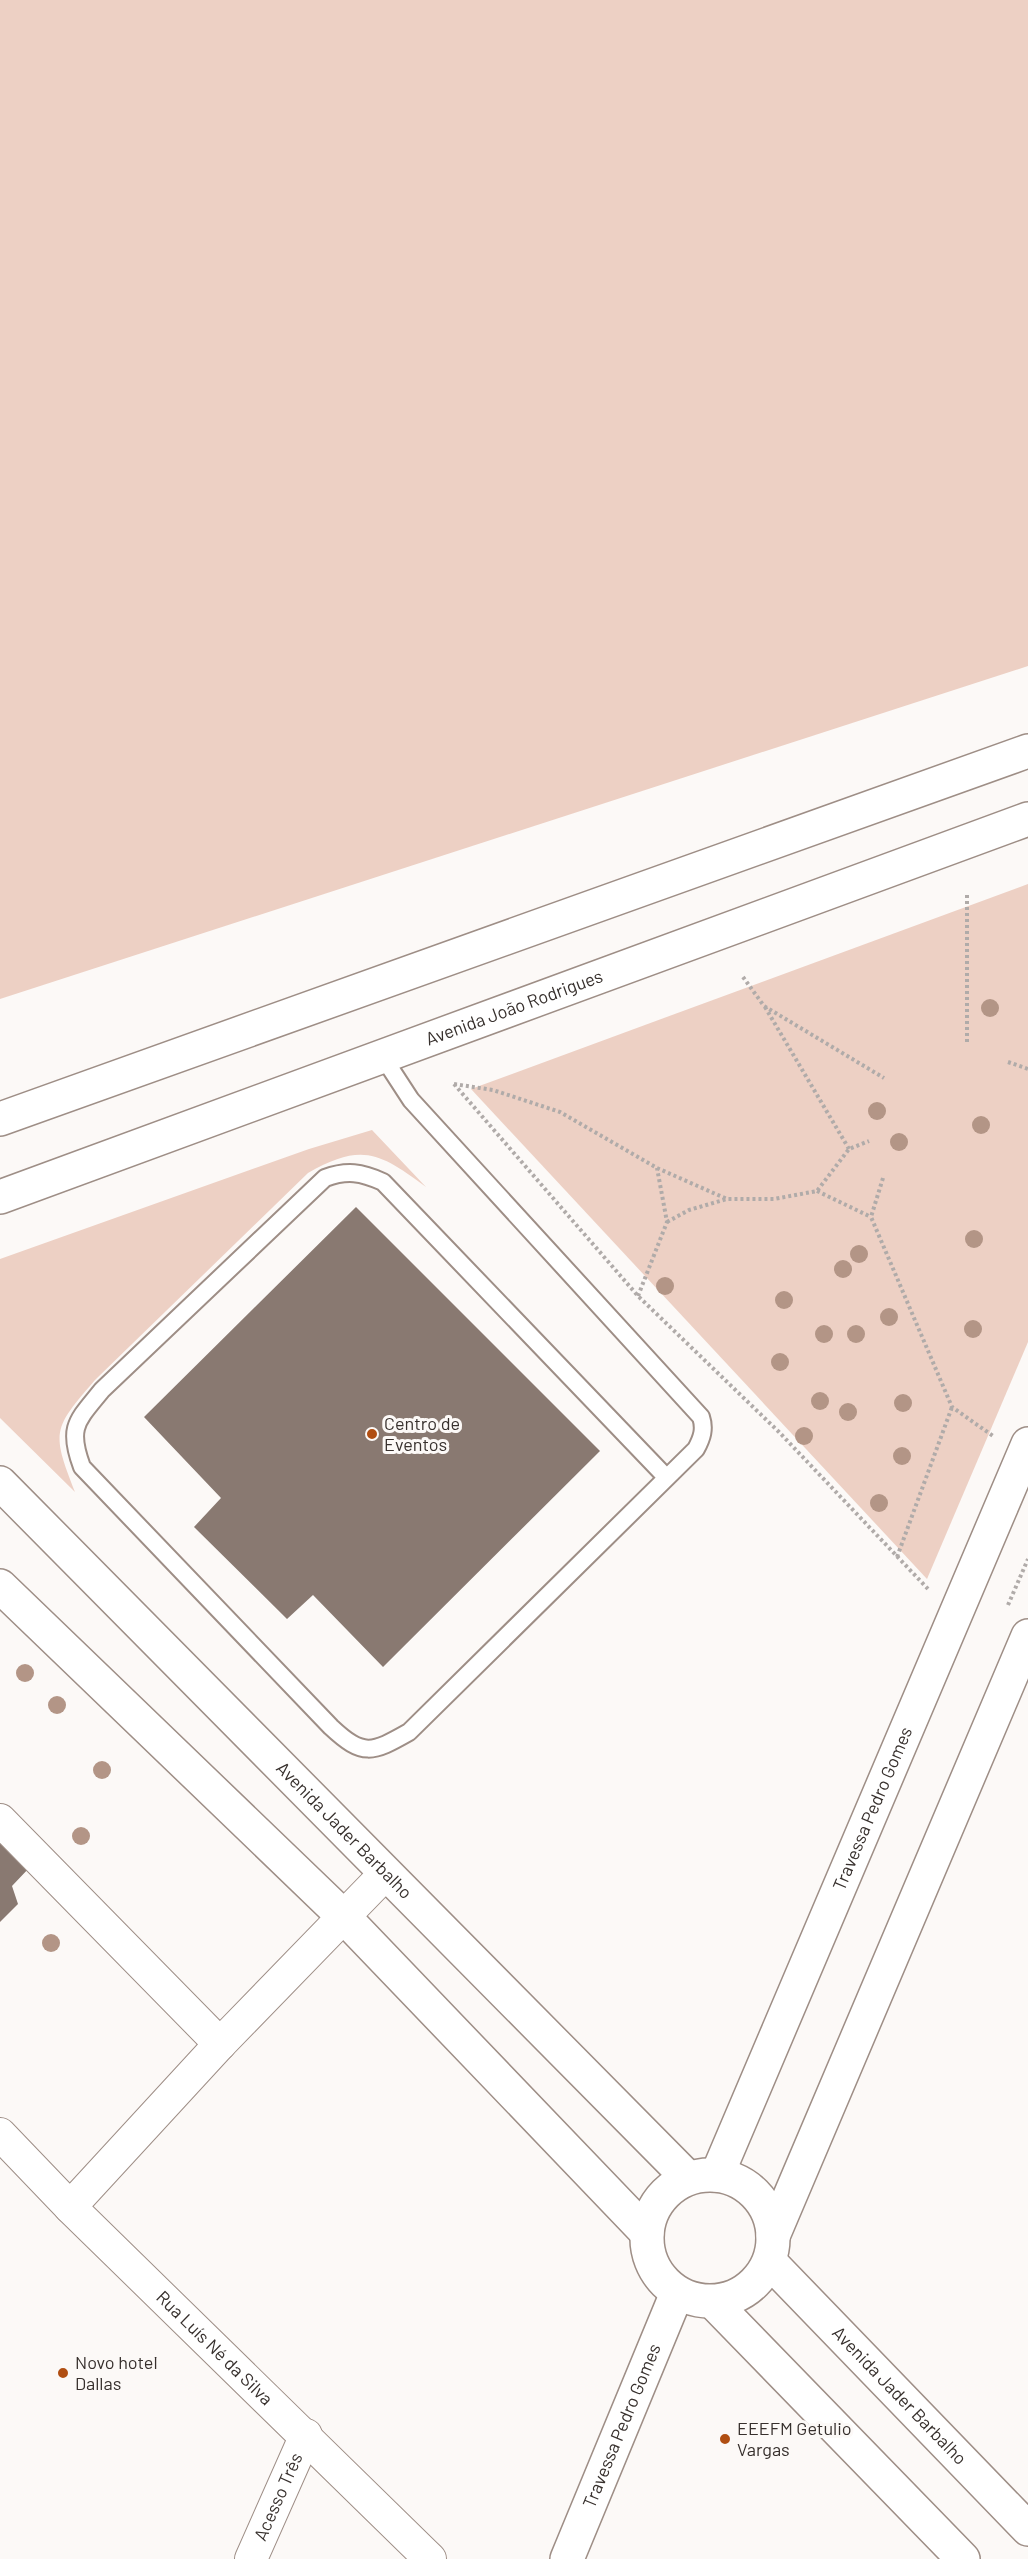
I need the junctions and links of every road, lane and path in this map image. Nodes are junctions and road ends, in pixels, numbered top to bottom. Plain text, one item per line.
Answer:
1 (1028, 751) edge
2 (1028, 819) edge
3 (967, 895) dead end
4 (743, 977) dead end
5 (765, 1006) junction
6 (967, 1044) dead end
7 (383, 1057) junction
8 (1008, 1062) dead end
9 (1028, 1069) edge
10 (884, 1078) dead end
11 (0, 1119) edge
12 (869, 1142) dead end
13 (849, 1149) junction
14 (657, 1168) junction
15 (884, 1178) dead end
16 (817, 1191) junction
17 (0, 1197) edge
18 (727, 1199) junction
19 (872, 1217) junction
20 (667, 1222) junction
21 (638, 1296) junction
22 (952, 1407) junction
23 (996, 1438) dead end
24 (1028, 1444) edge
25 (666, 1477) junction
26 (0, 1483) edge
27 (897, 1557) junction
28 (0, 1586) edge
29 (931, 1593) dead end
30 (1028, 1636) edge
31 (0, 1820) edge
32 (386, 1873) junction
33 (345, 1918) junction
34 (220, 2044) junction
35 (0, 2134) edge
36 (702, 2177) junction
37 (70, 2207) junction
38 (647, 2233) junction
39 (771, 2249) junction
40 (677, 2293) junction
41 (713, 2302) junction
42 (306, 2436) junction
43 (1028, 2529) edge
44 (251, 2559) edge
45 (430, 2559) edge
46 (567, 2559) edge
47 (963, 2559) edge

1 - 11 main road
2 - 7 main road, Avenida João Rodrigues
3 - 6 path
4 - 5 path
5 - 10 path
5 - 13 path
7 - 17 main road, Avenida João Rodrigues
7 - 25 lane
8 - 9 path
12 - 13 path
13 - 16 path
14 - 18 path
14 - 20 path
14 - 21 path
15 - 19 path
16 - 18 path
16 - 19 path
18 - 20 path
19 - 22 path
20 - 21 path
21 - 27 path
22 - 23 path
22 - 27 path
24 - 36 main road, Travessa Pedro Gomes
25 - 25 lane
26 - 32 main road, Avenida Jader Barbalho
27 - 29 path
28 - 33 main road
30 - 39 main road
31 - 34 street
32 - 33 street
32 - 36 main road, Avenida Jader Barbalho
33 - 34 street
33 - 38 main road
34 - 37 street
35 - 37 street, Rua Luís Né da Silva
36 - 38 main road
36 - 39 main road
37 - 42 street, Rua Luís Né da Silva
38 - 40 main road
39 - 41 main road
39 - 43 main road, Avenida Jader Barbalho
40 - 41 main road
40 - 46 main road, Travessa Pedro Gomes
41 - 47 main road
42 - 44 street, Acesso Três
42 - 45 street, Rua Luís Né da Silva

